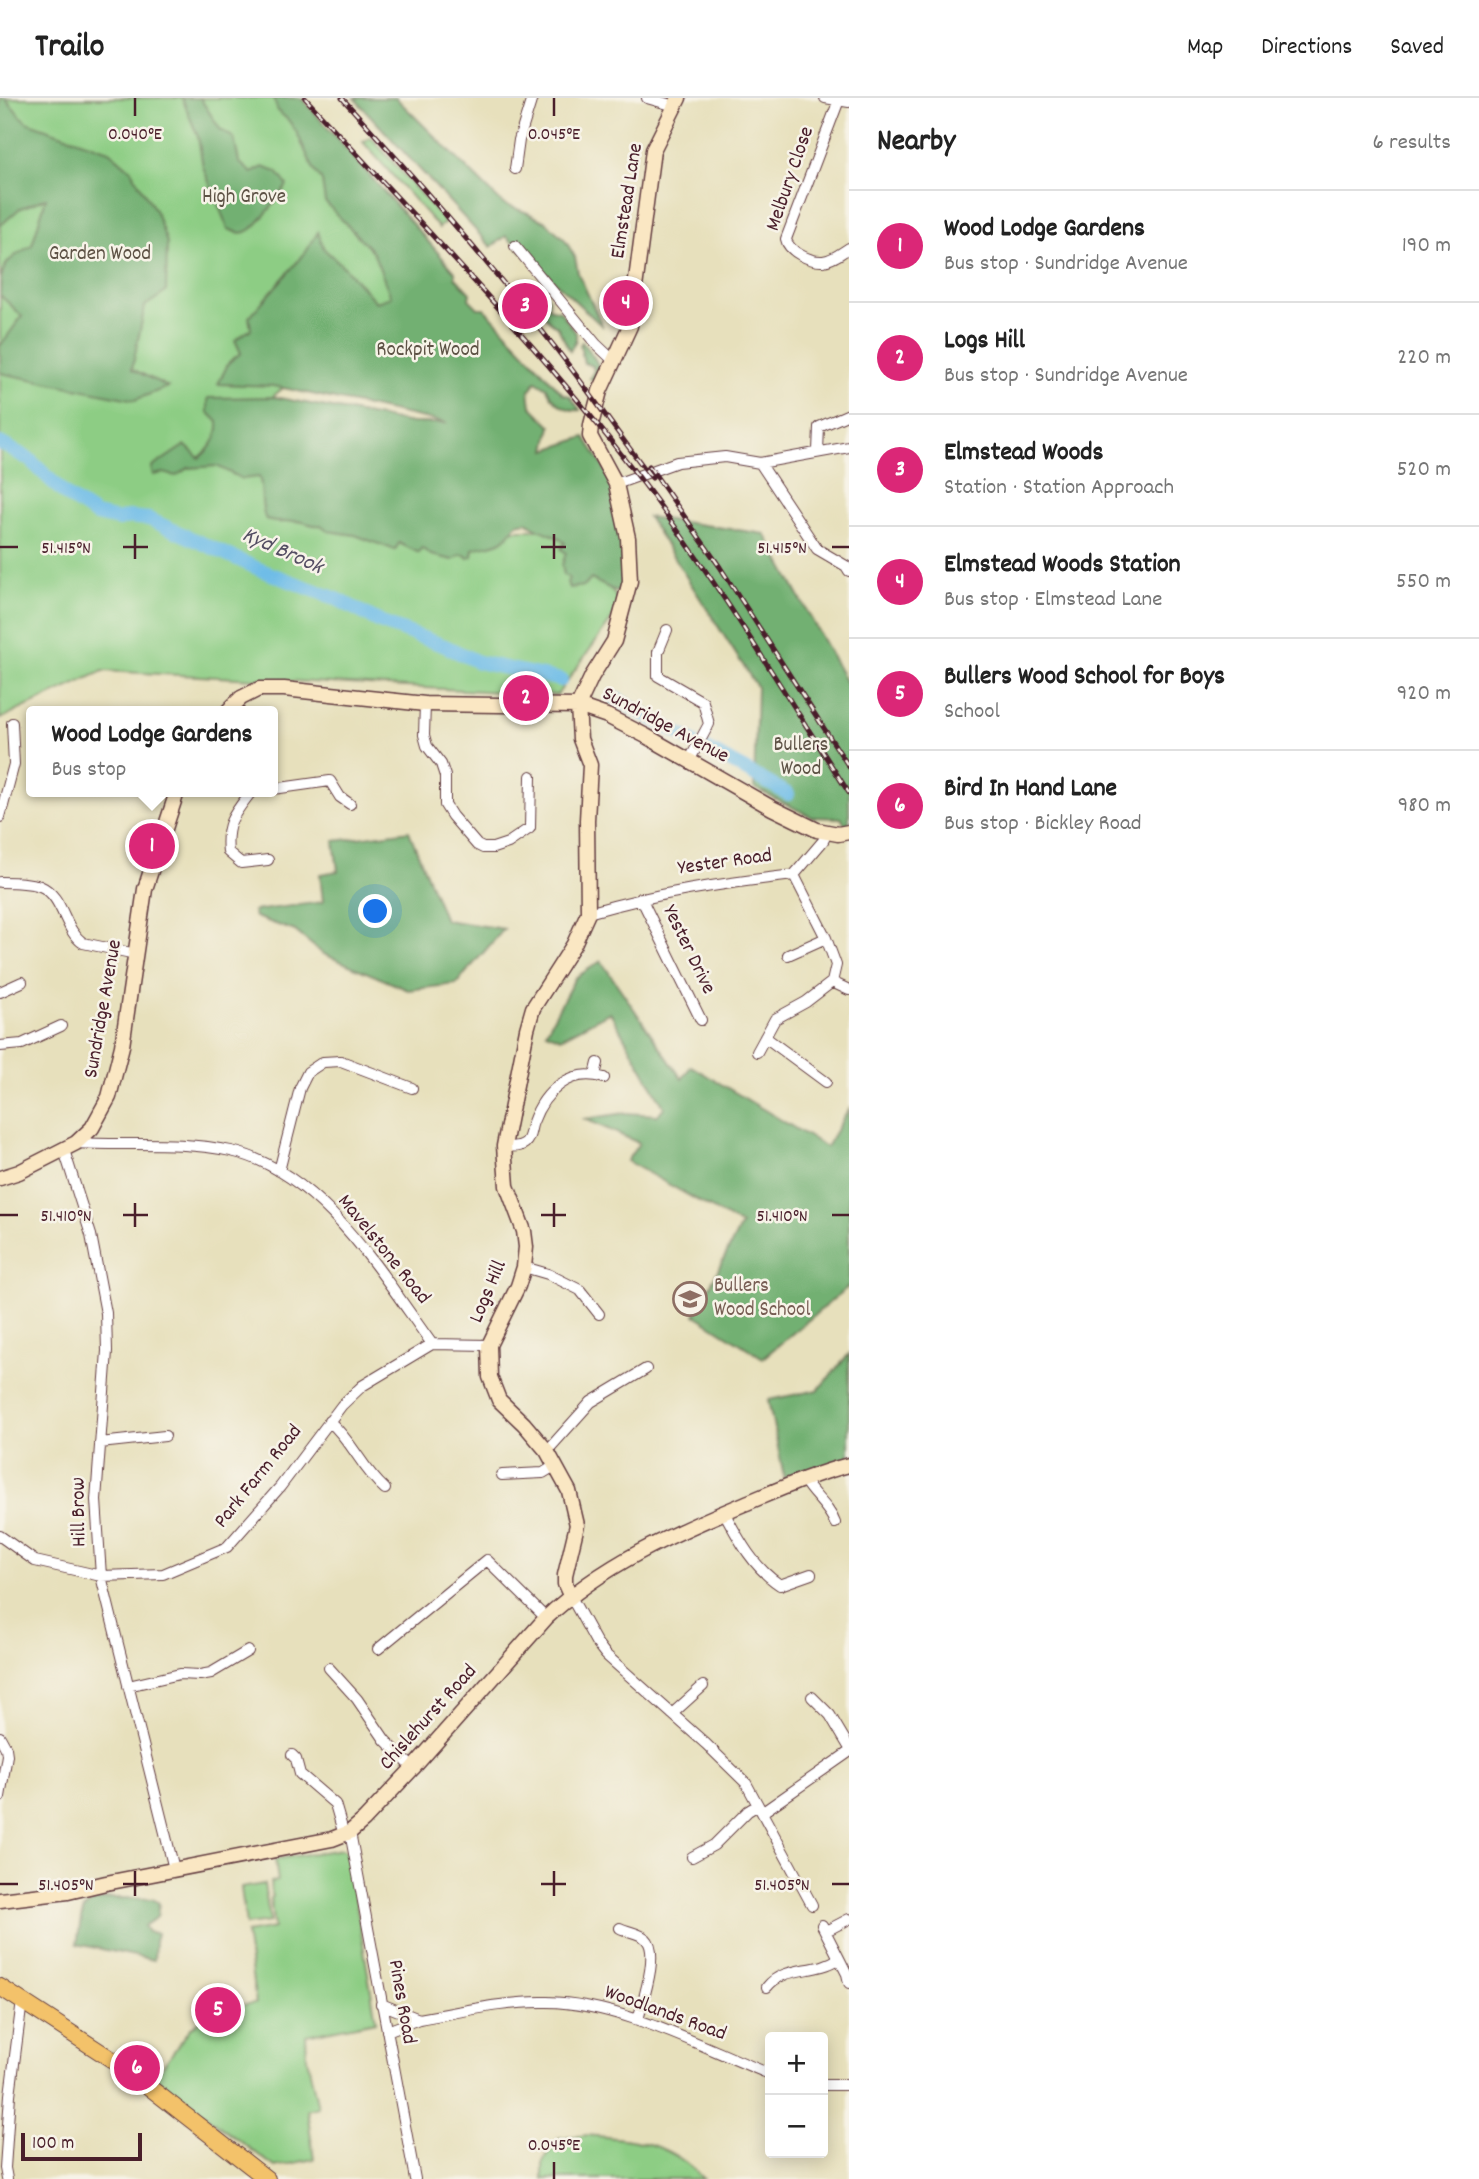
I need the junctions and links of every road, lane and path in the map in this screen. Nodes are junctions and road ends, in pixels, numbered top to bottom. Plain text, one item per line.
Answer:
1 (532, 98) edge
2 (647, 98) edge
3 (825, 98) edge
4 (844, 101) edge
5 (677, 102) edge
6 (515, 169) dead end
7 (515, 246) dead end
8 (849, 248) edge
9 (614, 361) junction
10 (849, 414) edge
11 (849, 447) edge
12 (818, 452) junction
13 (760, 463) junction
14 (616, 484) junction
15 (849, 571) edge
16 (667, 630) dead end
17 (425, 704) junction
18 (233, 706) edge
19 (578, 706) junction
20 (12, 723) dead end
21 (689, 761) junction
22 (531, 776) dead end
23 (278, 788) edge
24 (175, 797) edge
25 (247, 797) edge
26 (3, 799) edge
27 (350, 804) dead end
28 (0, 817) edge
29 (849, 832) edge
30 (827, 833) junction
31 (268, 860) dead end
32 (794, 875) junction
33 (0, 881) edge
34 (641, 898) junction
35 (588, 913) junction
36 (826, 938) junction
37 (135, 954) junction
38 (788, 955) dead end
39 (22, 982) dead end
40 (832, 982) junction
41 (849, 990) edge
42 (0, 992) edge
43 (701, 1020) dead end
44 (61, 1026) dead end
45 (765, 1037) junction
46 (0, 1046) edge
47 (757, 1052) dead end
48 (598, 1063) dead end
49 (826, 1082) dead end
50 (412, 1088) dead end
51 (92, 1128) junction
52 (99, 1144) junction
53 (504, 1146) junction
54 (70, 1147) junction
55 (279, 1171) junction
56 (0, 1178) edge
57 (524, 1267) junction
58 (599, 1314) dead end
59 (432, 1343) junction
60 (489, 1345) junction
61 (646, 1369) dead end
62 (329, 1421) junction
63 (165, 1436) dead end
64 (100, 1443) junction
65 (547, 1451) junction
66 (515, 1461) dead end
67 (556, 1465) junction
68 (849, 1465) edge
69 (515, 1474) junction
70 (502, 1475) dead end
71 (804, 1480) junction
72 (385, 1489) dead end
73 (724, 1512) junction
74 (835, 1523) dead end
75 (0, 1536) edge
76 (811, 1574) dead end
77 (101, 1576) junction
78 (570, 1595) junction
79 (546, 1618) junction
80 (378, 1649) dead end
81 (248, 1651) dead end
82 (329, 1668) dead end
83 (128, 1686) junction
84 (703, 1686) dead end
85 (812, 1697) dead end
86 (672, 1714) junction
87 (0, 1737) edge
88 (849, 1749) edge
89 (292, 1755) dead end
90 (413, 1768) junction
91 (0, 1797) edge
92 (761, 1809) junction
93 (347, 1833) junction
94 (692, 1857) dead end
95 (174, 1870) junction
96 (0, 1900) edge
97 (812, 1905) dead end
98 (849, 1919) edge
99 (620, 1928) dead end
100 (838, 1959) junction
101 (849, 1983) edge
102 (0, 1987) edge
103 (768, 1987) dead end
104 (22, 2001) junction
105 (382, 2004) junction
106 (419, 2019) junction
107 (638, 2020) junction
108 (387, 2031) junction
109 (765, 2072) edge
110 (828, 2085) edge
111 (849, 2085) edge
112 (7, 2179) edge
113 (267, 2179) edge
114 (415, 2179) edge

1 - 6 street
2 - 5 street
3 - 4 street
4 - 8 street, Melbury Close
5 - 9 street, Elmstead Lane
7 - 9 street
9 - 14 street, Elmstead Lane
10 - 12 street
11 - 12 street
12 - 13 street
13 - 14 street
13 - 15 street
14 - 19 street, Elmstead Lane
16 - 21 street
17 - 18 street, Sundridge Avenue
17 - 19 street, Sundridge Avenue
17 - 22 street
19 - 21 street, Sundridge Avenue
19 - 35 street, Logs Hill
20 - 26 street
21 - 30 street, Sundridge Avenue
23 - 27 street
24 - 37 street, Sundridge Avenue
25 - 31 street
26 - 28 street
29 - 30 street
30 - 32 street, Yester Road
32 - 34 street, Yester Road
32 - 36 street
33 - 37 street
34 - 35 street, Yester Road
34 - 43 street, Yester Drive
35 - 53 street, Logs Hill
36 - 38 street
36 - 40 street
37 - 51 street, Sundridge Avenue
39 - 42 street
40 - 41 street
40 - 45 street
44 - 46 street
45 - 47 street
45 - 49 street
48 - 53 street
50 - 55 street
51 - 52 street
51 - 54 street, Sundridge Avenue
52 - 54 street, Mavelstone Road
52 - 55 street, Mavelstone Road
53 - 57 street, Logs Hill
54 - 56 street, Sundridge Avenue
54 - 64 street, Hill Brow
55 - 59 street, Mavelstone Road
57 - 58 street
57 - 60 street, Logs Hill
59 - 60 street
59 - 62 street, Park Farm Road
60 - 65 street, Logs Hill
61 - 65 street
62 - 72 street
62 - 77 street, Park Farm Road
63 - 64 street
64 - 77 street, Hill Brow
65 - 67 street, Logs Hill
66 - 69 street
67 - 69 street
67 - 78 street, Logs Hill
68 - 71 street, Chislehurst Road
69 - 70 street
71 - 73 street, Chislehurst Road
71 - 74 street
73 - 76 street
73 - 78 street, Chislehurst Road
75 - 77 street, Park Farm Road
77 - 83 street, Hill Brow
78 - 79 street, Chislehurst Road
78 - 86 street
79 - 80 street
79 - 90 street, Chislehurst Road
81 - 83 street
82 - 90 street
83 - 95 street, Hill Brow
84 - 86 street
85 - 88 street
86 - 92 street
87 - 91 street
88 - 92 street
89 - 93 street, Pines Road
90 - 93 street, Chislehurst Road
92 - 94 street
92 - 97 street
93 - 95 street
93 - 105 street, Pines Road
95 - 96 street
98 - 100 street
99 - 107 street
100 - 101 street
100 - 103 street
102 - 104 main road
104 - 112 street
104 - 113 main road
105 - 106 street
105 - 108 street, Pines Road
106 - 107 street, Woodlands Road
106 - 108 street, Woodlands Road
107 - 109 street, Woodlands Road
108 - 114 street, Pines Road
110 - 111 street

